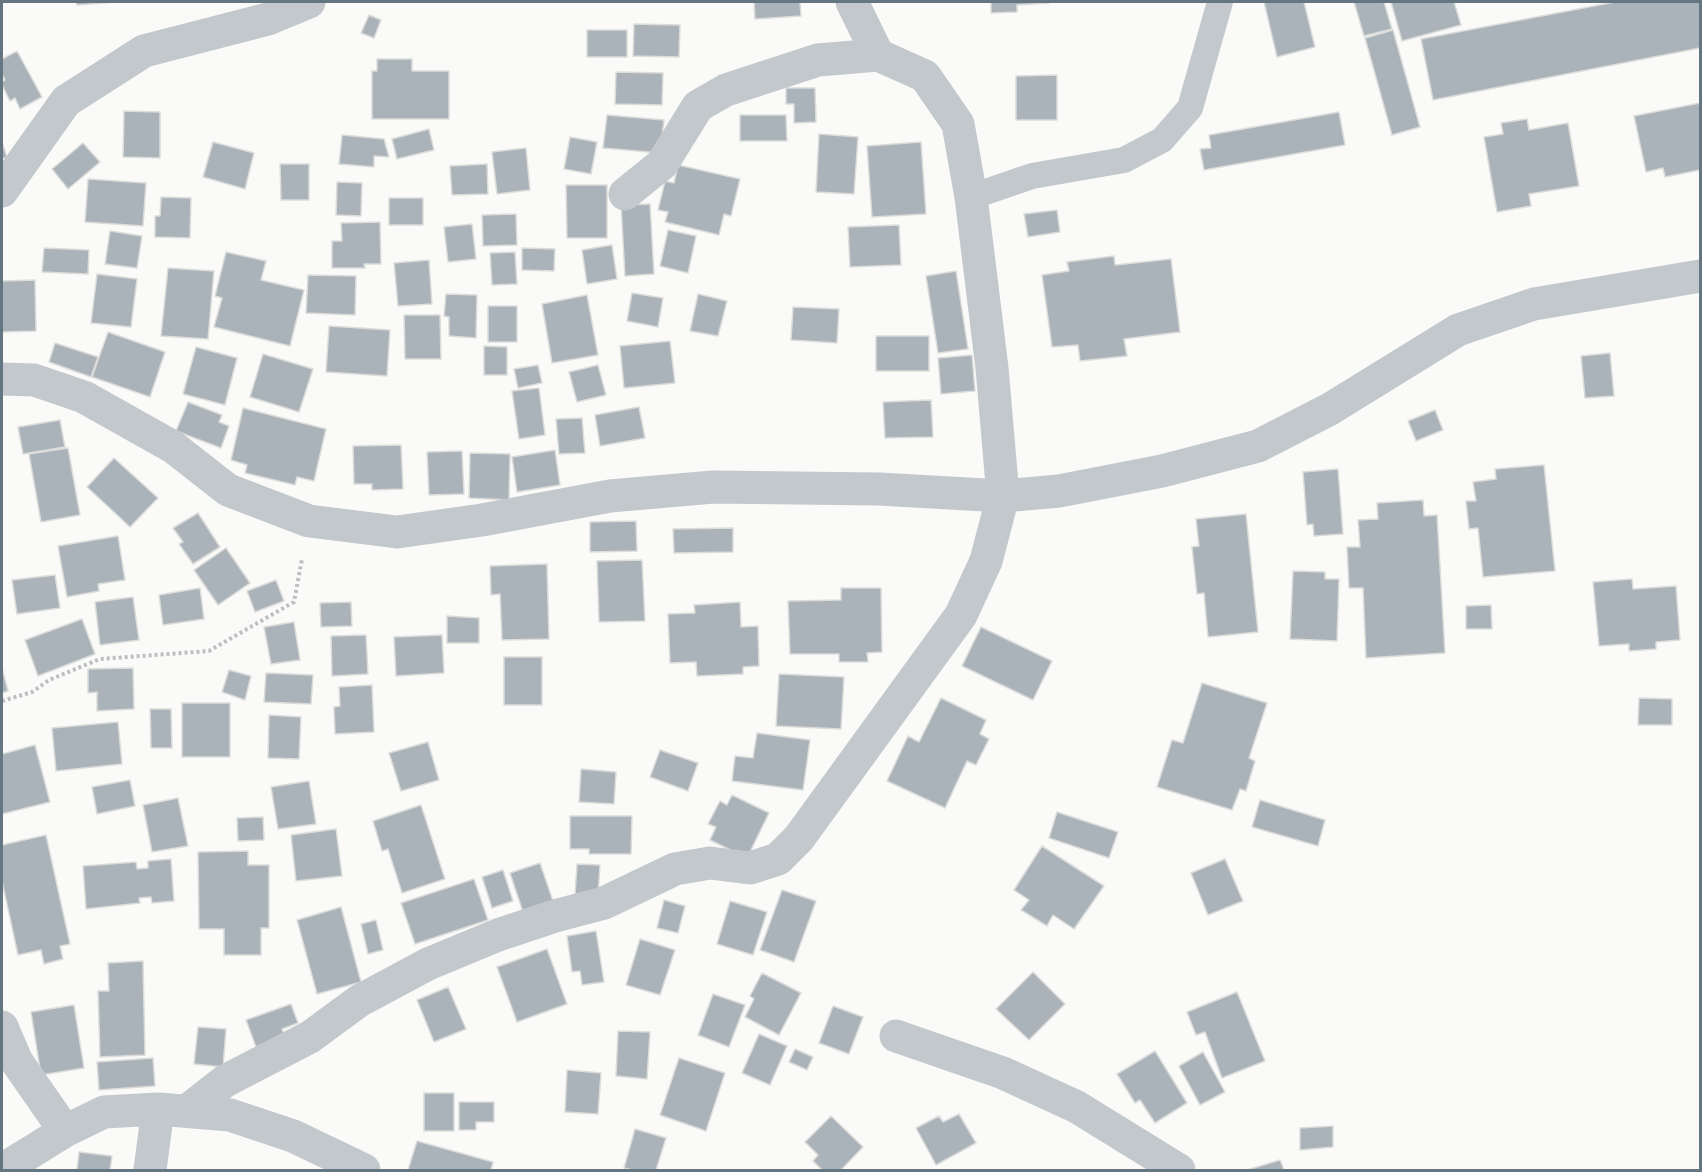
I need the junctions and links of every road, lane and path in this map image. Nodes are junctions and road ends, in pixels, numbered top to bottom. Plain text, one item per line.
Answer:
1 (309, 2) edge
2 (852, 2) edge
3 (1220, 2) edge
4 (878, 55) junction
5 (2, 191) edge
6 (625, 194) dead end
7 (971, 197) junction
8 (1701, 276) edge
9 (2, 380) edge
10 (1003, 496) junction
11 (309, 521) junction
12 (2, 701) edge
13 (2, 1027) edge
14 (896, 1036) dead end
15 (173, 1109) junction
16 (65, 1131) junction
17 (2, 1170) edge
18 (150, 1170) edge
19 (364, 1170) edge
20 (1179, 1170) edge

1 - 5 street
2 - 4 street
3 - 7 lane
4 - 6 street
4 - 7 street
7 - 10 street
8 - 10 street
9 - 11 street
10 - 11 street
10 - 15 street
11 - 12 path
13 - 16 street
14 - 20 street
15 - 16 street
15 - 18 street
15 - 19 street
16 - 17 street

